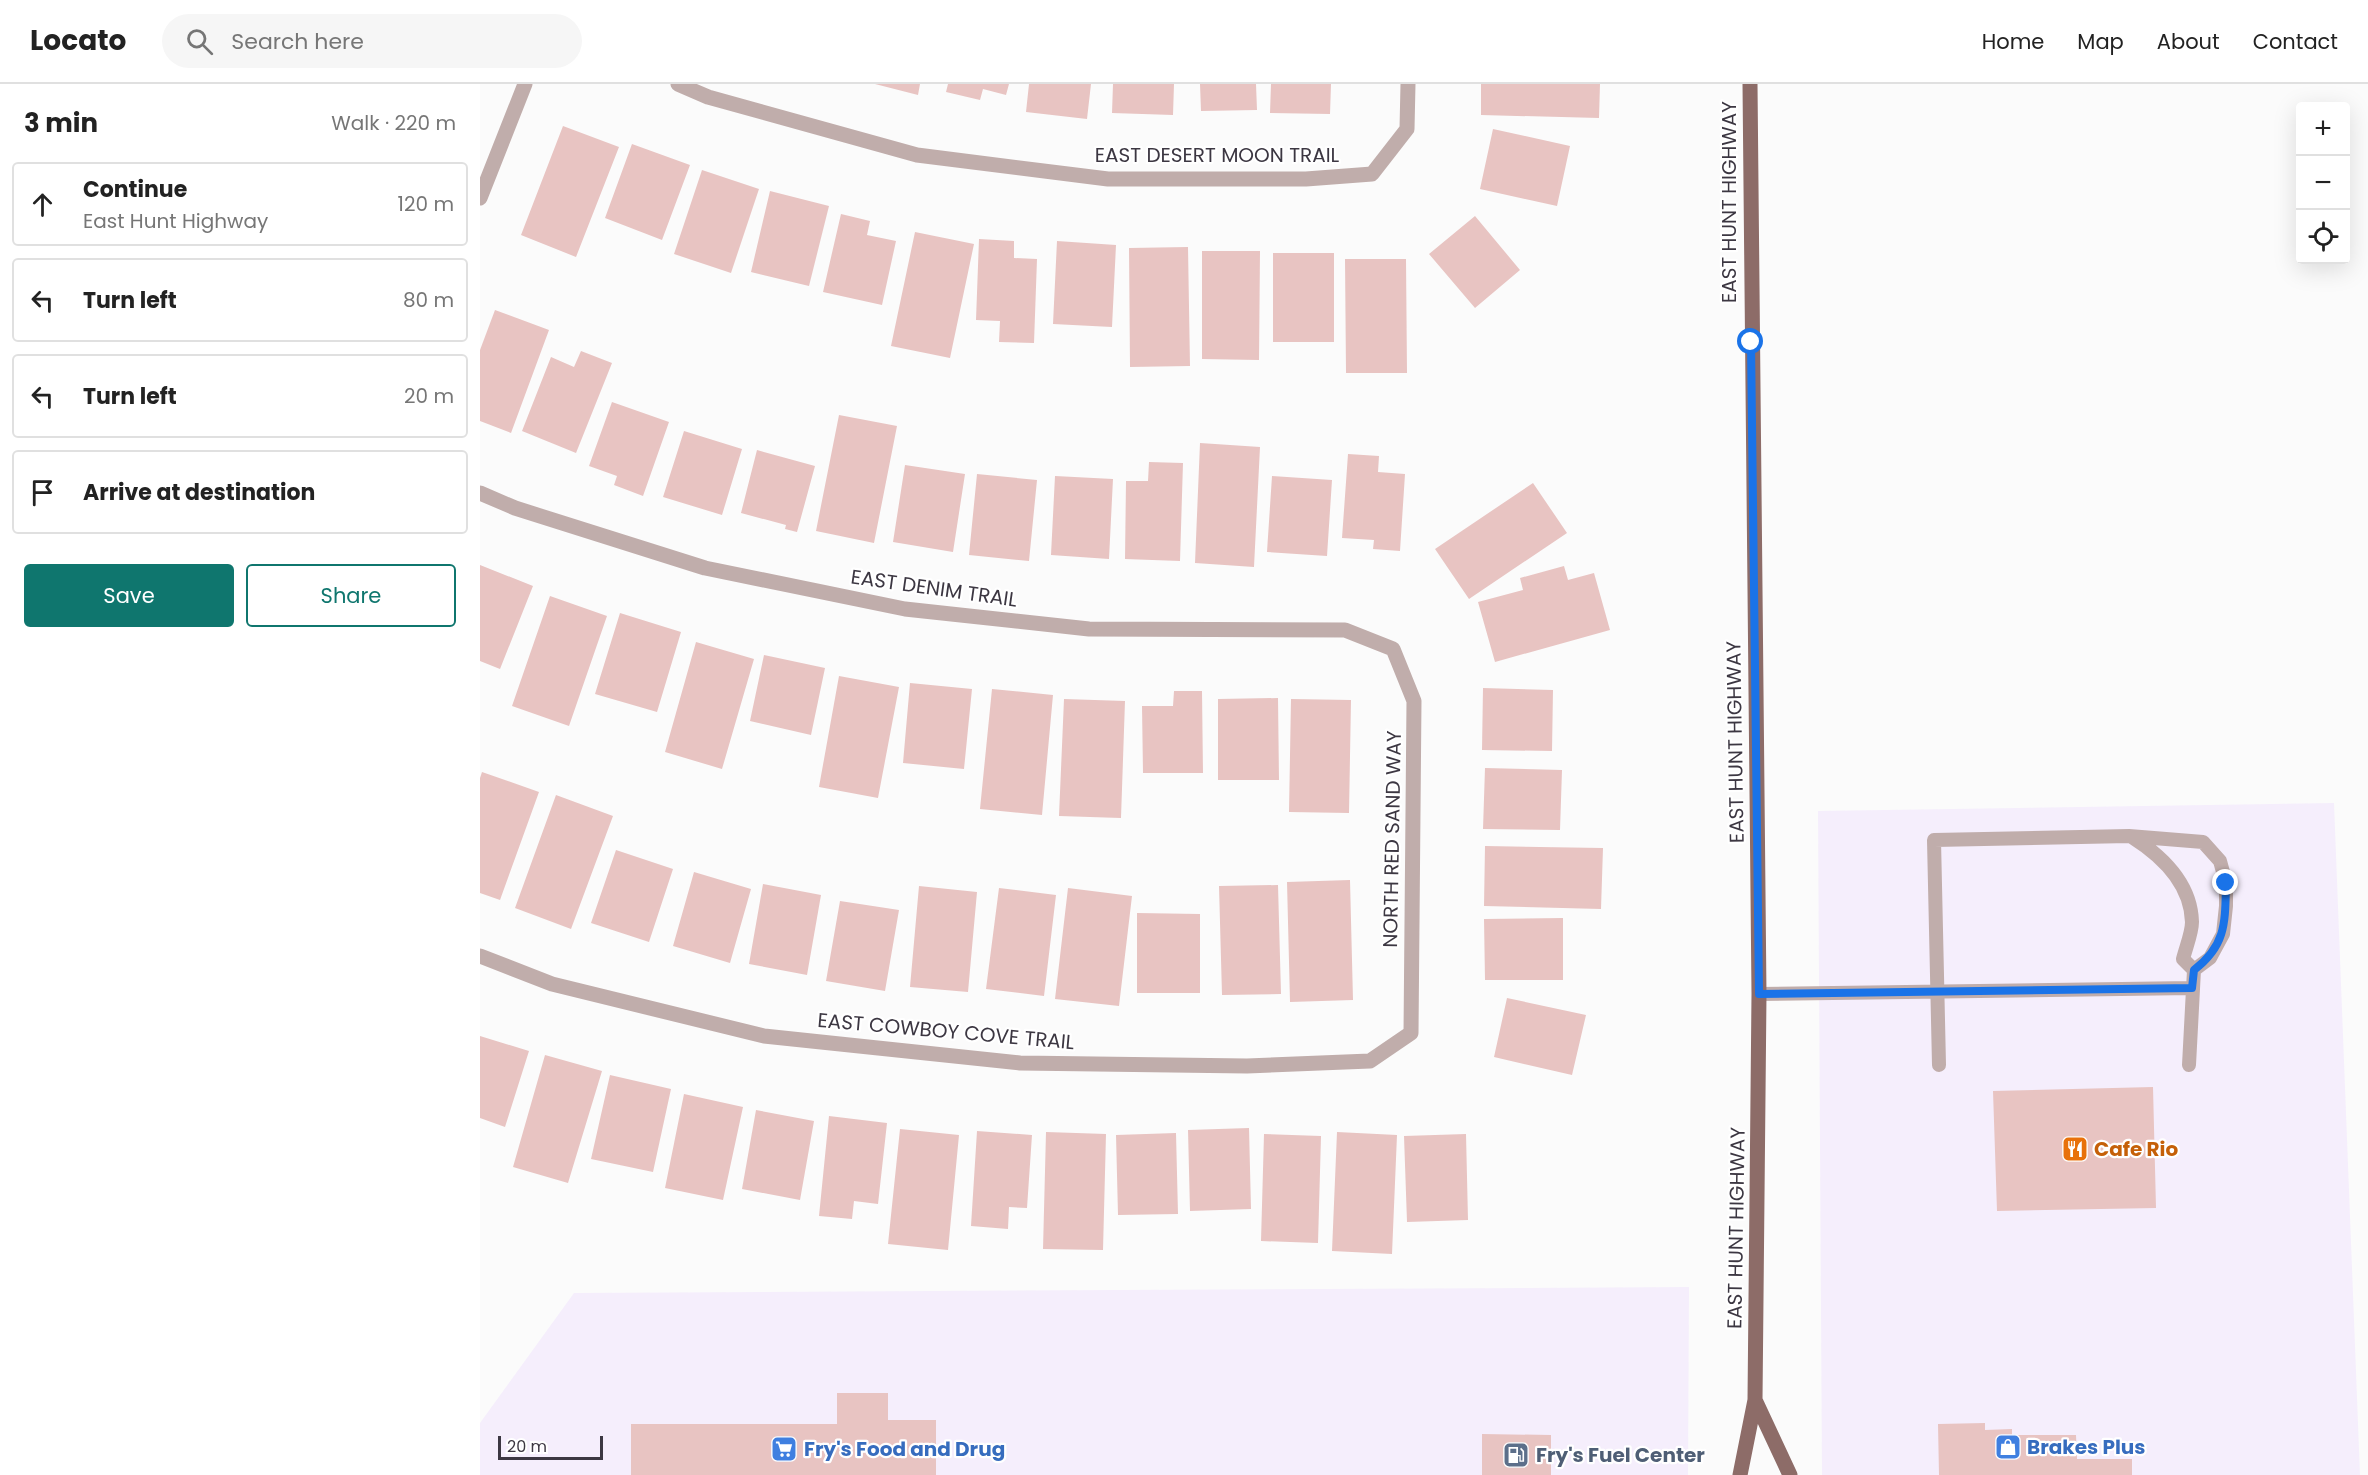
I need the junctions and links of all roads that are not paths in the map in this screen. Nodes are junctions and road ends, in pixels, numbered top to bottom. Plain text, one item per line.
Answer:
1 (525, 84) edge
2 (678, 84) edge
3 (1408, 84) edge
4 (1750, 84) edge
5 (480, 198) edge
6 (480, 494) edge
7 (1393, 650) joint
8 (2129, 836) junction
9 (480, 956) edge
10 (2194, 970) junction
11 (2192, 988) junction
12 (1938, 991) junction
13 (1759, 994) junction
14 (1411, 1033) joint
15 (1939, 1065) dead end
16 (2189, 1065) dead end
17 (1755, 1400) junction
18 (1740, 1475) edge
19 (1790, 1475) edge

1 - 5 street
2 - 3 street, EAST DESERT MOON TRAIL
4 - 13 main road, EAST HUNT HIGHWAY
6 - 7 street, EAST DENIM TRAIL
7 - 14 street, NORTH RED SAND WAY
8 - 10 lane
8 - 10 lane
8 - 12 lane
9 - 14 street, EAST COWBOY COVE TRAIL
10 - 11 lane
11 - 12 lane
11 - 16 lane
12 - 13 lane
12 - 15 lane
13 - 17 main road, EAST HUNT HIGHWAY
17 - 18 main road, EAST HUNT HIGHWAY
17 - 19 main road, EAST HUNT HIGHWAY

